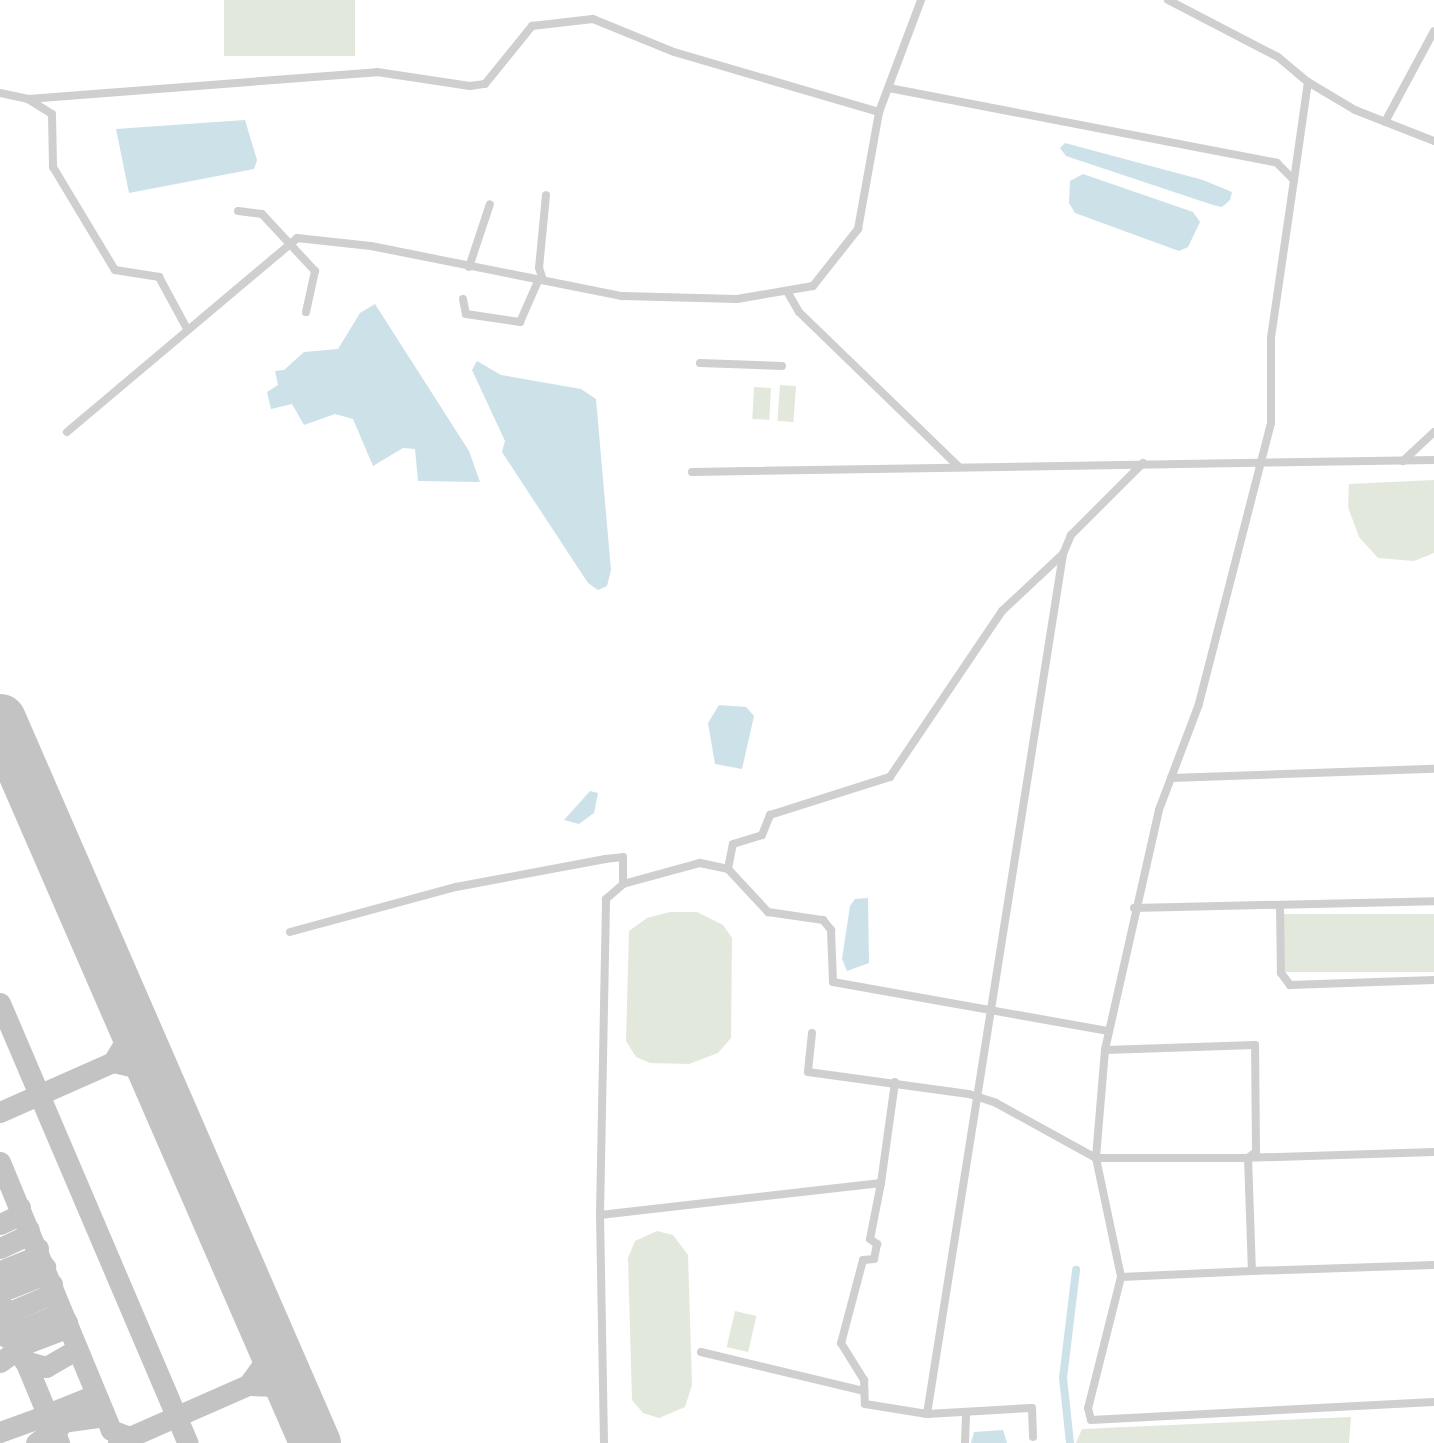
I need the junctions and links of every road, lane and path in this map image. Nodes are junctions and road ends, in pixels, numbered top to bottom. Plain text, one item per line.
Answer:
1 (921, 0) edge
2 (1168, 0) edge
3 (1434, 31) edge
4 (1308, 82) junction
5 (889, 88) junction
6 (0, 93) edge
7 (28, 99) junction
8 (879, 112) junction
9 (1385, 122) junction
10 (1434, 141) edge
11 (1294, 180) junction
12 (546, 195) dead end
13 (490, 204) dead end
14 (238, 211) dead end
15 (286, 245) junction
16 (469, 267) junction
17 (541, 280) junction
18 (788, 293) junction
19 (463, 299) dead end
20 (306, 312) dead end
21 (186, 327) junction
22 (700, 363) dead end
23 (782, 366) dead end
24 (67, 432) dead end
25 (1434, 432) edge
26 (1260, 459) junction
27 (1434, 460) edge
28 (1403, 461) junction
29 (1143, 463) junction
30 (959, 467) junction
31 (692, 472) dead end
32 (1063, 554) junction
33 (1434, 770) edge
34 (1171, 778) junction
35 (728, 869) junction
36 (623, 884) junction
37 (1434, 901) edge
38 (1280, 905) junction
39 (1134, 908) junction
40 (290, 932) dead end
41 (1434, 980) edge
42 (991, 1010) junction
43 (1109, 1031) junction
44 (812, 1034) dead end
45 (1106, 1050) junction
46 (895, 1082) junction
47 (1434, 1152) edge
48 (1096, 1158) junction
49 (1248, 1158) junction
50 (882, 1183) junction
51 (600, 1215) junction
52 (1434, 1265) edge
53 (1252, 1271) junction
54 (1121, 1277) junction
55 (701, 1352) dead end
56 (864, 1391) junction
57 (1434, 1402) edge
58 (966, 1412) junction
59 (927, 1414) junction
60 (1033, 1437) dead end
61 (604, 1443) edge
62 (965, 1443) edge

1 - 5 street
2 - 4 street
3 - 9 street
4 - 9 street
4 - 11 street
5 - 8 street
5 - 11 street
6 - 7 street
7 - 8 street
7 - 21 street
8 - 18 street
9 - 10 street
11 - 26 street
12 - 17 street
13 - 16 street
14 - 15 street
15 - 16 street
15 - 20 street
15 - 21 street
16 - 17 street
17 - 18 street
17 - 19 street
18 - 30 street
21 - 24 street
22 - 23 street
25 - 28 street
26 - 28 street
26 - 29 street
26 - 34 street
27 - 28 street
29 - 30 street
29 - 32 street
30 - 31 street
32 - 35 street
32 - 42 street
33 - 34 street
34 - 39 street
35 - 36 street
35 - 42 street
36 - 40 street
36 - 51 street
37 - 38 street
38 - 39 street
38 - 41 street
39 - 43 street
42 - 43 street
42 - 59 street
43 - 45 street
44 - 46 street
45 - 48 street
45 - 49 street
46 - 48 street
46 - 50 street
47 - 49 street
48 - 49 street
48 - 54 street
49 - 53 street
50 - 51 street
50 - 56 street
51 - 61 street
52 - 53 street
53 - 54 street
54 - 57 street
55 - 56 street
56 - 59 street
58 - 59 street
58 - 60 street
58 - 62 street

